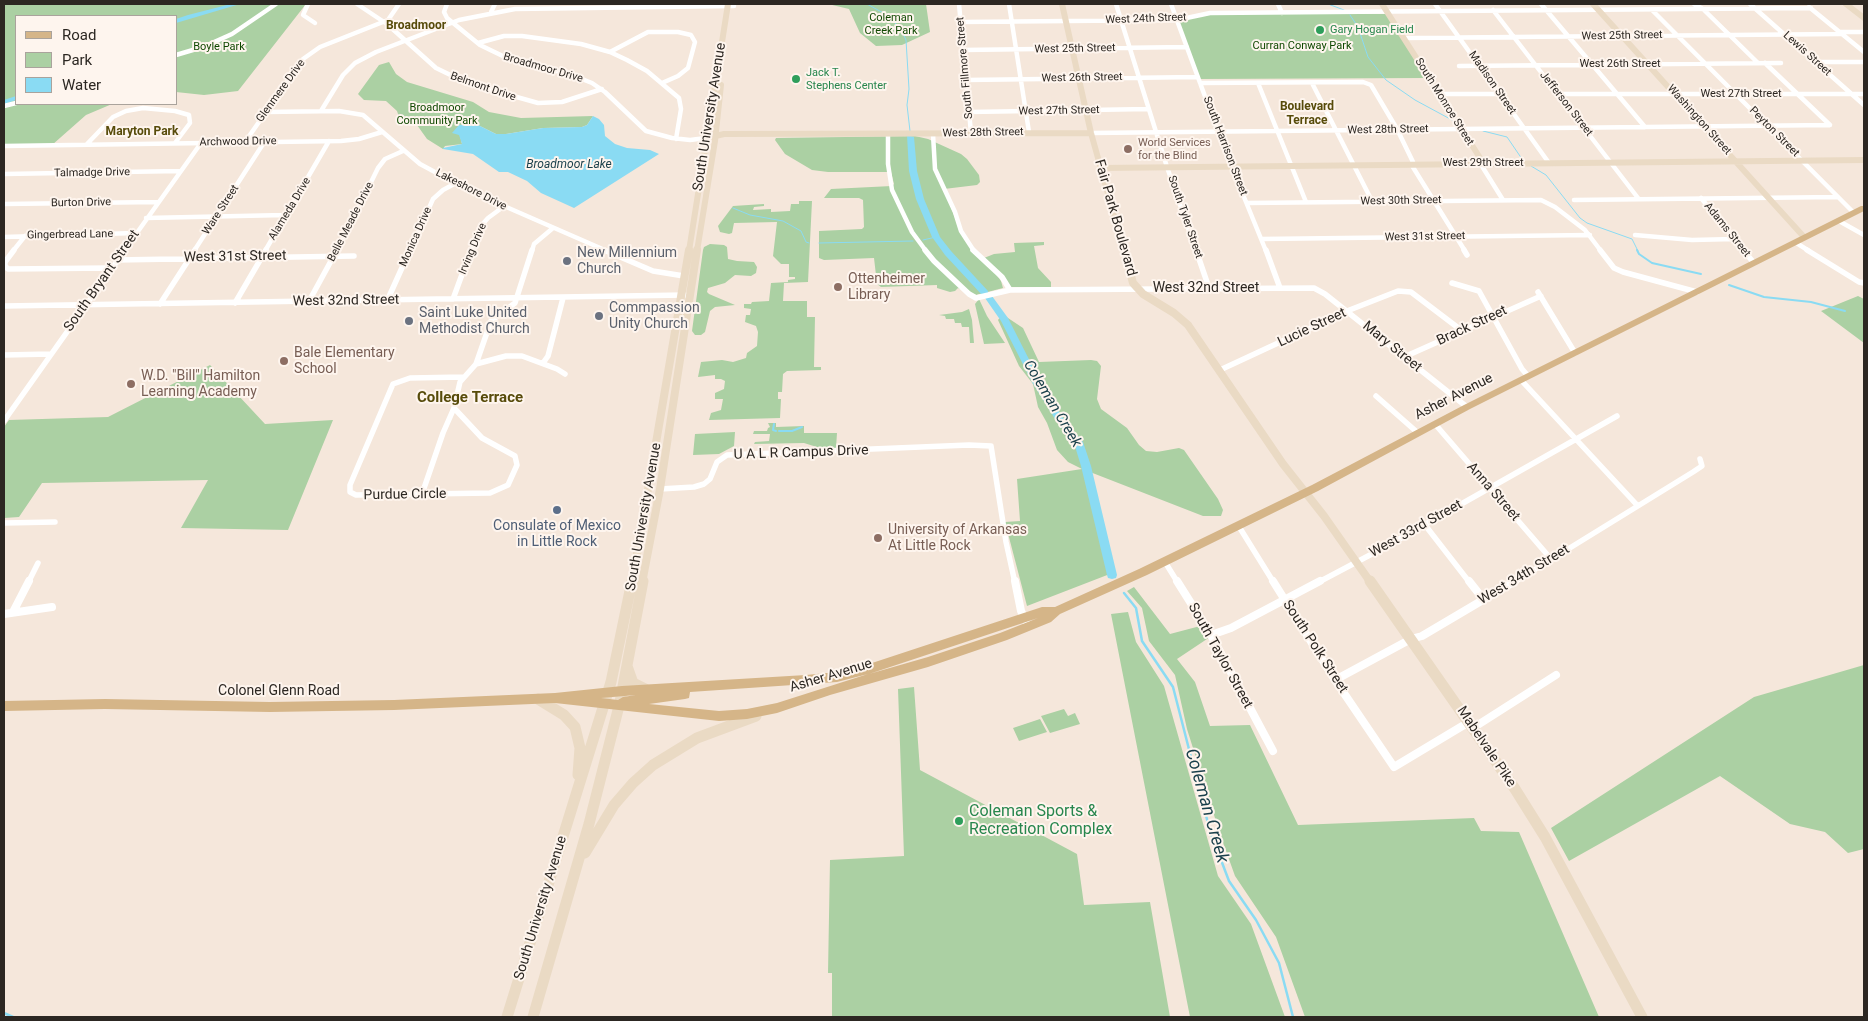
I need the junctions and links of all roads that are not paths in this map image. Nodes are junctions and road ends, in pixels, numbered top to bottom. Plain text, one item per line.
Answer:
1 (276, 4) edge
2 (308, 4) edge
3 (357, 4) edge
4 (399, 4) edge
5 (446, 4) edge
6 (494, 4) edge
7 (558, 4) edge
8 (959, 4) edge
9 (1009, 4) edge
10 (1062, 4) edge
11 (1116, 4) edge
12 (1171, 4) edge
13 (1278, 4) edge
14 (1382, 4) edge
15 (1434, 4) edge
16 (1541, 4) edge
17 (1593, 4) edge
18 (1639, 4) edge
19 (1694, 4) edge
20 (1750, 4) edge
21 (1806, 4) edge
22 (1846, 4) edge
23 (697, 5) edge
24 (731, 5) edge
25 (1755, 8) junction
26 (1811, 8) junction
27 (555, 9) junction
28 (1703, 9) junction
29 (1493, 10) junction
30 (1599, 10) junction
31 (1645, 10) junction
32 (1652, 10) junction
33 (1440, 11) junction
34 (1546, 11) junction
35 (491, 12) junction
36 (1387, 12) junction
37 (1282, 13) junction
38 (1864, 18) edge
39 (1121, 20) junction
40 (1177, 20) junction
41 (1066, 21) junction
42 (384, 22) junction
43 (451, 22) junction
44 (960, 22) junction
45 (1012, 22) junction
46 (315, 23) dead end
47 (1864, 32) edge
48 (1840, 33) junction
49 (1784, 34) junction
50 (1676, 35) junction
51 (1730, 35) junction
52 (1569, 36) junction
53 (1623, 36) junction
54 (1458, 37) junction
55 (1513, 37) junction
56 (1404, 38) junction
57 (406, 40) junction
58 (478, 43) junction
59 (1187, 47) junction
60 (1130, 48) junction
61 (1016, 49) junction
62 (1073, 49) junction
63 (964, 50) junction
64 (610, 52) junction
65 (1864, 52) edge
66 (178, 53) edge
67 (1815, 62) junction
68 (1864, 62) edge
69 (1758, 63) junction
70 (1765, 63) junction
71 (1781, 63) dead end
72 (1592, 64) junction
73 (1648, 64) junction
74 (1704, 64) junction
75 (1479, 65) junction
76 (1535, 65) junction
77 (1459, 66) dead end
78 (1198, 77) junction
79 (1078, 78) junction
80 (1139, 78) junction
81 (1021, 79) junction
82 (966, 80) junction
83 (662, 83) junction
84 (1200, 83) junction
85 (1258, 83) junction
86 (1312, 83) junction
87 (602, 89) junction
88 (1797, 93) junction
89 (1440, 94) junction
90 (1500, 94) junction
91 (1558, 94) junction
92 (1675, 94) junction
93 (1736, 94) junction
94 (1851, 94) junction
95 (1864, 94) edge
96 (1618, 95) junction
97 (1864, 105) edge
98 (1149, 109) junction
99 (1086, 110) junction
100 (320, 111) junction
101 (1026, 111) junction
102 (266, 112) junction
103 (969, 112) junction
104 (1705, 126) junction
105 (1768, 126) junction
106 (1645, 127) junction
107 (1524, 128) junction
108 (1583, 128) junction
109 (1397, 129) junction
110 (1462, 129) junction
111 (1277, 130) junction
112 (1336, 130) junction
113 (1218, 131) junction
114 (382, 132) junction
115 (1029, 132) junction
116 (1156, 132) junction
117 (888, 133) junction
118 (971, 133) junction
119 (1091, 133) junction
120 (933, 134) junction
121 (715, 136) junction
122 (706, 138) junction
123 (676, 139) junction
124 (265, 141) junction
125 (329, 141) junction
126 (245, 142) junction
127 (175, 143) junction
128 (200, 143) junction
129 (87, 144) junction
130 (4, 146) edge
131 (403, 151) junction
132 (1735, 160) junction
133 (1802, 160) junction
134 (1864, 160) edge
135 (1611, 162) junction
136 (1480, 163) junction
137 (1548, 163) junction
138 (1411, 164) junction
139 (1231, 165) junction
140 (1290, 165) junction
141 (1352, 165) junction
142 (1167, 167) junction
143 (1101, 168) junction
144 (180, 171) junction
145 (4, 174) edge
146 (456, 183) junction
147 (1768, 197) junction
148 (1838, 197) junction
149 (1638, 198) junction
150 (1701, 198) junction
151 (1503, 200) junction
152 (1574, 200) dead end
153 (1372, 201) junction
154 (1434, 201) junction
155 (158, 202) junction
156 (1306, 202) junction
157 (1248, 203) junction
158 (4, 204) edge
159 (503, 207) junction
160 (1864, 208) edge
161 (1854, 213) junction
162 (285, 215) junction
163 (216, 217) junction
164 (146, 218) junction
165 (1839, 221) junction
166 (553, 228) junction
167 (135, 233) junction
168 (1590, 235) junction
169 (1635, 235) dead end
170 (1864, 235) edge
171 (26, 236) junction
172 (4, 237) edge
173 (1457, 237) junction
174 (1804, 237) junction
175 (1261, 239) junction
176 (1735, 239) junction
177 (1795, 242) junction
178 (1467, 255) dead end
179 (334, 256) junction
180 (354, 256) dead end
181 (261, 257) junction
182 (189, 258) junction
183 (116, 260) junction
184 (1754, 263) junction
185 (110, 268) junction
186 (684, 276) junction
187 (1452, 283) dead end
188 (1864, 283) edge
189 (1138, 288) junction
190 (1209, 288) junction
191 (1280, 288) junction
192 (1317, 289) joint
193 (1010, 290) junction
194 (1697, 292) junction
195 (685, 295) junction
196 (517, 298) junction
197 (563, 298) junction
198 (453, 299) junction
199 (387, 301) junction
200 (308, 302) junction
201 (235, 303) junction
202 (160, 304) junction
203 (85, 305) junction
204 (4, 306) edge
205 (1347, 311) junction
206 (1493, 316) junction
207 (1461, 330) junction
208 (1575, 353) junction
209 (51, 354) junction
210 (4, 355) edge
211 (1404, 358) junction
212 (543, 363) junction
213 (476, 364) junction
214 (1220, 370) junction
215 (565, 374) dead end
216 (464, 377) junction
217 (1524, 378) junction
218 (1376, 396) dead end
219 (1467, 406) junction
220 (454, 408) junction
221 (4, 409) edge
222 (12, 409) junction
223 (1617, 416) dead end
224 (4, 420) edge
225 (1435, 424) junction
226 (1418, 432) junction
227 (1576, 440) junction
228 (957, 447) joint
229 (1700, 458) dead end
230 (1490, 488) junction
231 (660, 489) junction
232 (1305, 493) junction
233 (422, 494) junction
234 (1637, 505) junction
235 (55, 522) dead end
236 (4, 523) edge
237 (1238, 525) junction
238 (1424, 525) junction
239 (1551, 559) junction
240 (1356, 561) junction
241 (1165, 562) junction
242 (38, 563) dead end
243 (1284, 600) junction
244 (1484, 600) junction
245 (52, 607) dead end
246 (13, 612) junction
247 (4, 614) edge
248 (1026, 622) junction
249 (1211, 635) junction
250 (1411, 639) junction
251 (627, 665) junction
252 (1556, 675) dead end
253 (1335, 680) junction
254 (730, 686) junction
255 (648, 690) junction
256 (606, 698) junction
257 (538, 699) junction
258 (620, 700) junction
259 (4, 706) edge
260 (777, 708) junction
261 (1471, 725) junction
262 (1273, 751) dead end
263 (574, 798) junction
264 (569, 890) junction
265 (507, 1017) edge
266 (533, 1017) edge
267 (1642, 1017) edge

1 - 66 street
2 - 46 street
3 - 42 street, Belmont Drive
4 - 42 street, Glenmere Drive
5 - 43 street
6 - 35 street
7 - 27 street
8 - 44 street, South Fillmore Street
9 - 45 street
10 - 41 main road, Fair Park Boulevard
11 - 39 street, South Tyler Street
12 - 40 street, South Harrison Street
13 - 37 street
14 - 36 main road, South Monroe Street
15 - 33 street, Madison Street
16 - 34 street
17 - 30 main road, Washington Street
18 - 31 street
19 - 28 street
20 - 25 street, Lewis Street
21 - 26 street
22 - 38 street
23 - 24 street
23 - 27 street
24 - 121 main road, South University Avenue
24 - 122 main road, South University Avenue
25 - 26 street, West 24th Street
25 - 28 street, West 24th Street
25 - 49 street, Lewis Street
26 - 48 street
27 - 35 street
28 - 32 street, West 24th Street
28 - 51 street
29 - 33 street, West 24th Street
29 - 34 street, West 24th Street
29 - 55 street, Jefferson Street
30 - 31 street, West 24th Street
30 - 34 street, West 24th Street
30 - 53 main road, Washington Street
31 - 32 street, West 24th Street
32 - 50 street, Peyton Street
33 - 36 street, West 24th Street
33 - 54 street, Madison Street
34 - 52 street
35 - 43 street
36 - 37 street, West 24th Street
36 - 56 main road, South Monroe Street
37 - 40 street, West 24th Street
39 - 40 street, West 24th Street
39 - 41 street, West 24th Street
39 - 60 street, South Tyler Street
40 - 59 street, South Harrison Street
41 - 45 street, West 24th Street
41 - 62 main road, Fair Park Boulevard
42 - 57 street, Belmont Drive
42 - 102 street, Glenmere Drive
43 - 57 street
43 - 58 street, Broadmoor Drive
44 - 45 street, West 24th Street
44 - 63 street, South Fillmore Street
45 - 61 street
47 - 48 street, West 25th Street
48 - 49 street, West 25th Street
48 - 65 street
49 - 51 street, West 25th Street
49 - 67 street, Lewis Street
50 - 51 street, West 25th Street
50 - 53 street, West 25th Street
50 - 74 street, Peyton Street
51 - 69 street
52 - 53 street, West 25th Street
52 - 55 street, West 25th Street
52 - 72 street
53 - 73 main road, Washington Street
54 - 55 street, West 25th Street
54 - 56 street, West 25th Street
54 - 75 street, Madison Street
55 - 76 street, Jefferson Street
56 - 89 main road, South Monroe Street
57 - 87 street, Belmont Drive
57 - 100 street
58 - 64 street
58 - 87 street, Broadmoor Drive
59 - 60 street, West 25th Street
59 - 78 street, South Harrison Street
60 - 62 street, West 25th Street
60 - 80 street, South Tyler Street
61 - 62 street, West 25th Street
61 - 63 street, West 25th Street
61 - 81 street
62 - 79 main road, Fair Park Boulevard
63 - 82 street, South Fillmore Street
64 - 83 street
64 - 83 street
67 - 68 street
67 - 94 street, Lewis Street
69 - 70 street, West 26th Street
69 - 74 street, West 26th Street
70 - 71 street, West 26th Street
70 - 88 street
72 - 73 street, West 26th Street
72 - 76 street, West 26th Street
72 - 96 street
73 - 74 street, West 26th Street
73 - 92 main road, Washington Street
74 - 93 street, Peyton Street
75 - 76 street, West 26th Street
75 - 77 street, West 26th Street
75 - 90 street, Madison Street
76 - 91 street, Jefferson Street
78 - 80 street, West 26th Street
78 - 84 street, South Harrison Street
79 - 80 street, West 26th Street
79 - 81 street, West 26th Street
79 - 99 main road, Fair Park Boulevard
80 - 98 street, South Tyler Street
81 - 82 street, West 26th Street
81 - 101 street
82 - 103 street, South Fillmore Street
83 - 123 street
84 - 85 street
84 - 113 street, South Harrison Street
85 - 86 street
85 - 111 street
86 - 109 street
86 - 112 street
87 - 123 street, Broadmoor Drive
88 - 93 street, West 27th Street
88 - 94 street, West 27th Street
88 - 105 street, West 28th Street
89 - 90 street
89 - 110 main road, South Monroe Street
90 - 107 street, Madison Street
91 - 96 street, West 27th Street
91 - 108 street, Jefferson Street
92 - 93 street, West 27th Street
92 - 96 street, West 27th Street
92 - 104 main road, Washington Street
93 - 105 street, Peyton Street
94 - 95 street, West 27th Street
94 - 97 street, Lewis Street
96 - 106 street
98 - 99 street, West 27th Street
98 - 116 street, South Tyler Street
99 - 101 street, West 27th Street
99 - 119 main road, Fair Park Boulevard
100 - 102 street, Lakeshore Drive
100 - 114 street, Lakeshore Drive
101 - 103 street, West 27th Street
101 - 115 street
102 - 126 street, Glenmere Drive
103 - 118 street, South Fillmore Street
104 - 105 street, West 28th Street
104 - 106 street, West 28th Street
104 - 132 main road, Washington Street
105 - 133 street, Peyton Street
106 - 108 street, West 28th Street
107 - 108 street, West 28th Street
107 - 110 street, West 28th Street
107 - 137 street, Madison Street
108 - 135 street, Jefferson Street
109 - 110 street, West 28th Street
109 - 112 street, West 28th Street
109 - 138 street
110 - 136 main road, South Monroe Street
111 - 112 street, West 28th Street
111 - 113 street, West 28th Street
111 - 140 street
112 - 141 street
113 - 116 street, West 28th Street
113 - 139 street, South Harrison Street
114 - 125 street, Archwood Drive
114 - 131 street, Lakeshore Drive
115 - 118 main road, West 28th Street
115 - 119 main road, West 28th Street
116 - 119 street, West 28th Street
116 - 142 street, South Tyler Street
117 - 120 main road, West 28th Street
117 - 121 main road, West 28th Street
117 - 193 street, West 32nd Street
118 - 120 main road, West 28th Street
119 - 143 main road, Fair Park Boulevard
120 - 193 street
121 - 122 main road, West 28th Street
121 - 195 main road, South University Avenue
122 - 123 street, Broadmoor Drive
122 - 186 street, South University Avenue
124 - 125 street, Archwood Drive
124 - 126 street, Archwood Drive
124 - 163 street, Ware Street
125 - 162 street, Alameda Drive
126 - 128 street, Archwood Drive
127 - 128 street, Archwood Drive
127 - 129 street, Archwood Drive
127 - 129 street
128 - 144 street, South Bryant Street
129 - 130 street, Archwood Drive
131 - 146 street, Lakeshore Drive
131 - 179 street, Belle Meade Drive
132 - 133 main road, West 29th Street
132 - 135 main road, West 29th Street
132 - 147 main road, Washington Street
133 - 134 main road, West 29th Street
133 - 148 street, Peyton Street
135 - 137 main road, West 29th Street
135 - 149 street, Jefferson Street
136 - 137 main road, West 29th Street
136 - 138 street, West 29th Street
136 - 151 street, South Monroe Street
138 - 141 street, West 29th Street
138 - 154 street
139 - 140 street, West 29th Street
139 - 142 street, West 29th Street
139 - 157 street, South Harrison Street
140 - 141 street, West 29th Street
140 - 156 street
141 - 153 street
142 - 143 street, West 29th Street
142 - 190 street, South Tyler Street
143 - 189 main road, Fair Park Boulevard
144 - 145 street, Talmadge Drive
144 - 155 street, South Bryant Street
146 - 159 street, Lakeshore Drive
146 - 199 street, Monica Drive
147 - 148 street
147 - 150 street
147 - 174 main road, Washington Street
148 - 161 street, Peyton Street
149 - 150 street
149 - 152 street
150 - 176 street, Adams Street
151 - 154 street, West 30th Street
151 - 168 street, West 30th Street
153 - 154 street, West 30th Street
153 - 156 street, West 30th Street
154 - 173 street
155 - 158 street, Burton Drive
155 - 164 street, South Bryant Street
156 - 157 street, West 30th Street
157 - 175 street, South Harrison Street
159 - 166 street, Lakeshore Drive
159 - 198 street, Irving Drive
160 - 161 main road, Asher Avenue
161 - 165 main road, Asher Avenue
162 - 163 street
162 - 181 street, Alameda Drive
163 - 164 street
163 - 182 street, Ware Street
164 - 167 street, South Bryant Street
165 - 170 street
165 - 174 main road, Asher Avenue
166 - 186 street, Lakeshore Drive
166 - 196 street
167 - 171 street, Gingerbread Lane
167 - 183 street, South Bryant Street
168 - 173 street, West 31st Street
168 - 194 street
169 - 176 street
171 - 172 street, Gingerbread Lane
171 - 185 street
173 - 175 street, West 31st Street
173 - 178 street
174 - 177 main road, Asher Avenue
175 - 191 street, South Harrison Street
176 - 184 street, Adams Street
177 - 184 main road, Asher Avenue
177 - 188 street
179 - 180 street, West 31st Street
179 - 181 street, West 31st Street
179 - 200 street, Belle Meade Drive
181 - 182 street, West 31st Street
181 - 201 street, Alameda Drive
182 - 183 street, West 31st Street
182 - 202 street, Ware Street
183 - 185 street, South Bryant Street
184 - 194 main road, Asher Avenue
185 - 203 street, South Bryant Street
186 - 195 main road, South University Avenue
187 - 206 street
189 - 190 street, West 32nd Street
189 - 193 street, West 32nd Street
189 - 214 main road, Fair Park Boulevard
190 - 191 street, West 32nd Street
191 - 192 street, West 32nd Street
192 - 205 street, Mary Street
194 - 208 main road, Asher Avenue
195 - 197 street, West 32nd Street
195 - 231 main road, South University Avenue
195 - 256 main road, South University Avenue
196 - 197 street, West 32nd Street
196 - 198 street, West 32nd Street
196 - 213 street
197 - 212 street
198 - 199 street, West 32nd Street
199 - 200 street, West 32nd Street
200 - 201 street, West 32nd Street
201 - 202 street, West 32nd Street
202 - 203 street, West 32nd Street
203 - 204 street, West 32nd Street
203 - 209 street, South Bryant Street
205 - 207 street, Lucie Street
205 - 211 street, Mary Street
205 - 214 street, Lucie Street
206 - 207 street, Brack Street
206 - 208 street, Brack Street
206 - 217 street
207 - 211 street, Brack Street
208 - 217 main road, Asher Avenue
209 - 210 street
209 - 222 street, South Bryant Street
211 - 219 street, Mary Street
212 - 213 street
212 - 215 street
213 - 216 street
214 - 232 main road, Fair Park Boulevard
216 - 220 street
216 - 233 street, Purdue Circle
217 - 219 main road, Asher Avenue
217 - 227 street
218 - 226 street
219 - 225 main road, Asher Avenue
220 - 233 street
220 - 233 street, Purdue Circle
221 - 222 street
222 - 224 street, South Bryant Street
223 - 227 street, West 33rd Street
225 - 226 main road, Asher Avenue
225 - 230 street, Anna Street
226 - 232 main road, Asher Avenue
227 - 230 street, West 33rd Street
227 - 234 street
228 - 231 street, U A L R Campus Drive
228 - 248 street, U A L R Campus Drive
229 - 234 street, West 34th Street
230 - 238 street, West 33rd Street
230 - 239 street, Anna Street
231 - 251 main road, South University Avenue
232 - 237 main road, Asher Avenue
232 - 240 main road, Mabelvale Pike
234 - 239 street, West 34th Street
235 - 236 street
237 - 241 main road, Asher Avenue
237 - 243 street, South Polk Street
238 - 240 street, West 33rd Street
238 - 244 street
239 - 244 street, West 34th Street
240 - 243 street, West 33rd Street
240 - 250 main road, Mabelvale Pike
241 - 248 main road, Asher Avenue
241 - 249 street, South Taylor Street
242 - 246 street
243 - 249 street, West 33rd Street
243 - 253 street, South Polk Street
244 - 250 street, West 34th Street
245 - 246 street
246 - 247 street
248 - 254 main road, Asher Avenue
248 - 260 main road, Asher Avenue
249 - 262 street, South Taylor Street
250 - 253 street, West 34th Street
250 - 261 main road, Mabelvale Pike
251 - 255 main road
251 - 258 main road, South University Avenue
252 - 261 street
253 - 261 street, South Polk Street
254 - 255 main road, Asher Avenue
254 - 258 main road
255 - 258 main road, Asher Avenue
256 - 257 main road, Colonel Glenn Road
256 - 258 main road, Asher Avenue
256 - 263 main road, South University Avenue
257 - 259 main road, Colonel Glenn Road
257 - 263 main road
258 - 260 main road, Asher Avenue
258 - 264 main road, South University Avenue
260 - 264 main road
261 - 267 main road, Mabelvale Pike
263 - 265 main road, South University Avenue
264 - 266 street, South University Avenue

